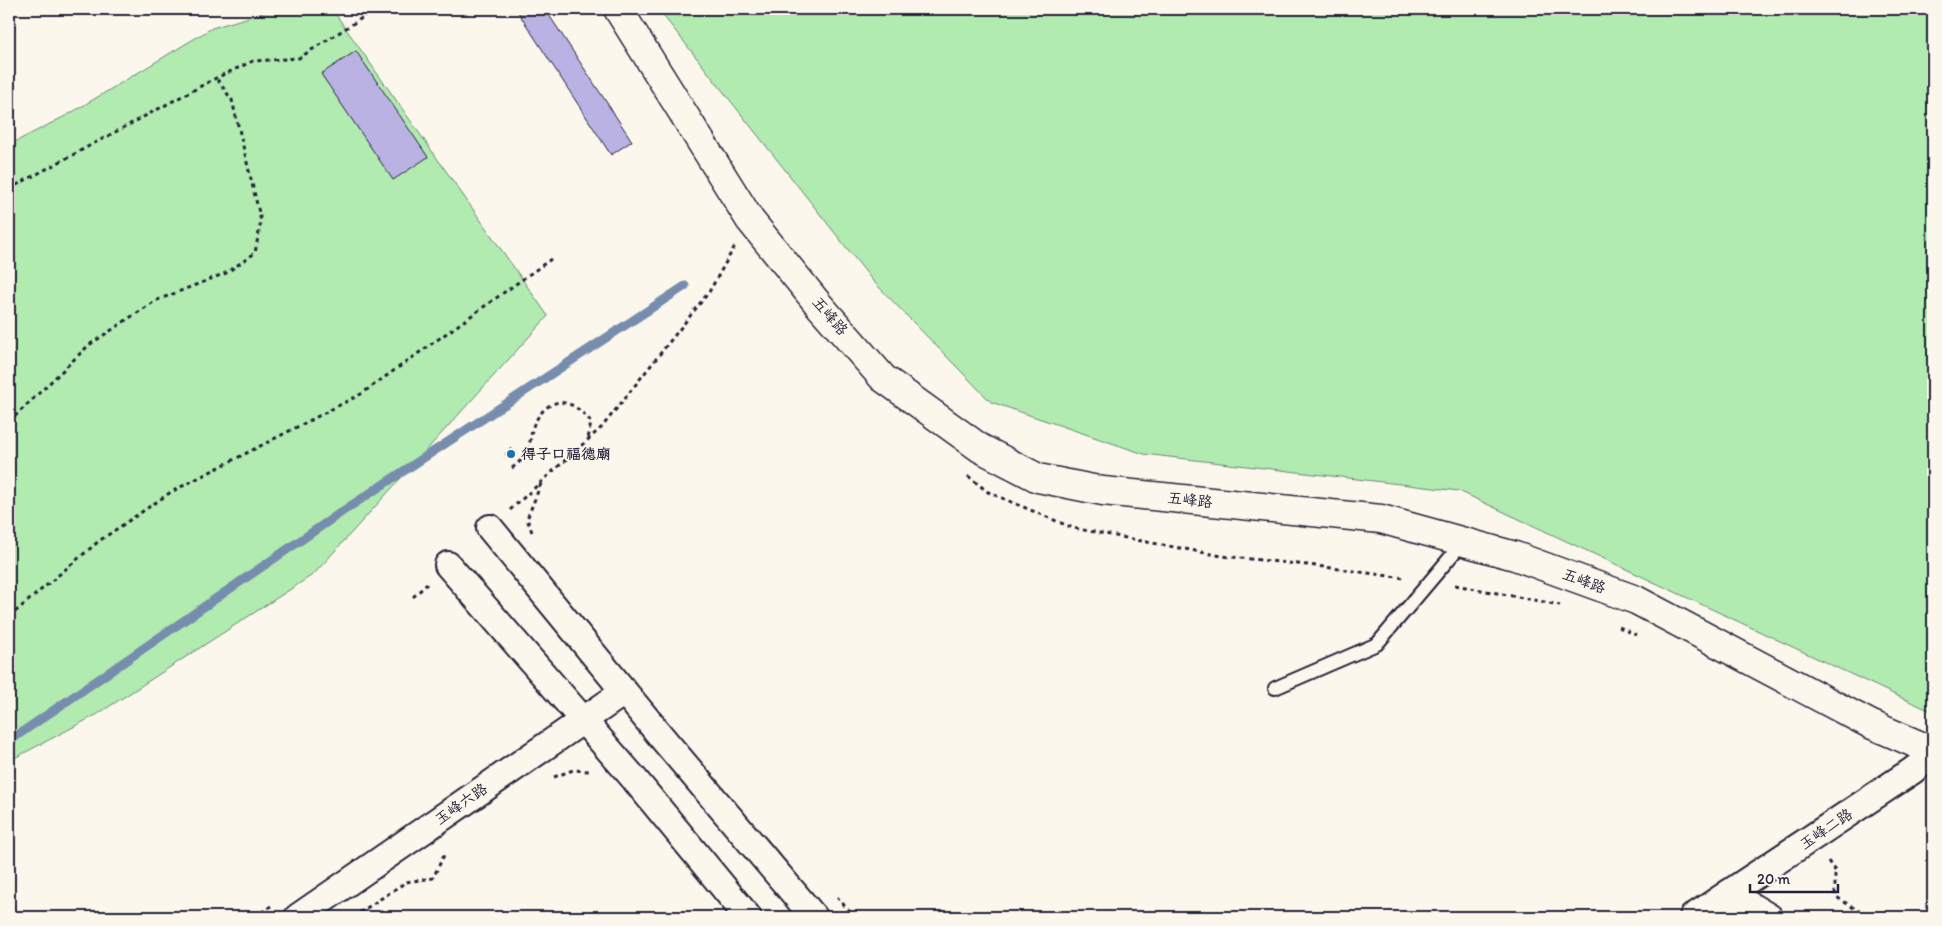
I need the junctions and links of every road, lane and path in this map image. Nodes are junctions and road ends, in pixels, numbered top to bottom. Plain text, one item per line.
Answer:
1 (376, 9) edge
2 (618, 9) edge
3 (216, 78) junction
4 (9, 189) edge
5 (750, 220) junction
6 (551, 259) dead end
7 (9, 422) edge
8 (588, 440) junction
9 (512, 468) dead end
10 (966, 475) dead end
11 (542, 481) junction
12 (490, 528) joint
13 (533, 536) dead end
14 (1464, 541) junction
15 (448, 565) joint
16 (1432, 581) junction
17 (413, 597) dead end
18 (1565, 606) dead end
19 (9, 617) edge
20 (1618, 626) dead end
21 (1644, 639) dead end
22 (1275, 688) dead end
23 (624, 692) junction
24 (582, 720) junction
25 (1933, 751) edge
26 (1933, 755) edge
27 (598, 772) dead end
28 (553, 777) dead end
29 (1811, 839) junction
30 (450, 849) dead end
31 (1729, 893) junction
32 (835, 895) dead end
33 (298, 917) edge
34 (353, 917) edge
35 (748, 917) edge
36 (814, 917) edge
37 (854, 917) edge
38 (1693, 917) edge
39 (1769, 917) edge
40 (1868, 917) edge

1 - 3 path
2 - 5 street, 五峰路
3 - 4 path
3 - 7 path
5 - 8 path
5 - 14 street, 五峰路
6 - 19 path
8 - 9 path
8 - 11 path
10 - 16 path
11 - 12 path
11 - 13 path
12 - 23 street
14 - 16 lane
14 - 25 street, 五峰路
15 - 17 path
15 - 24 street
16 - 18 path
16 - 22 lane
20 - 21 path
23 - 24 street, 玉峰六路
23 - 36 street
24 - 33 street, 玉峰六路
24 - 35 street
26 - 29 street, 玉峰二路
27 - 28 path
29 - 31 street, 玉峰二路
29 - 40 path
30 - 34 path
31 - 38 street, 玉峰二路
31 - 39 street
32 - 37 path

